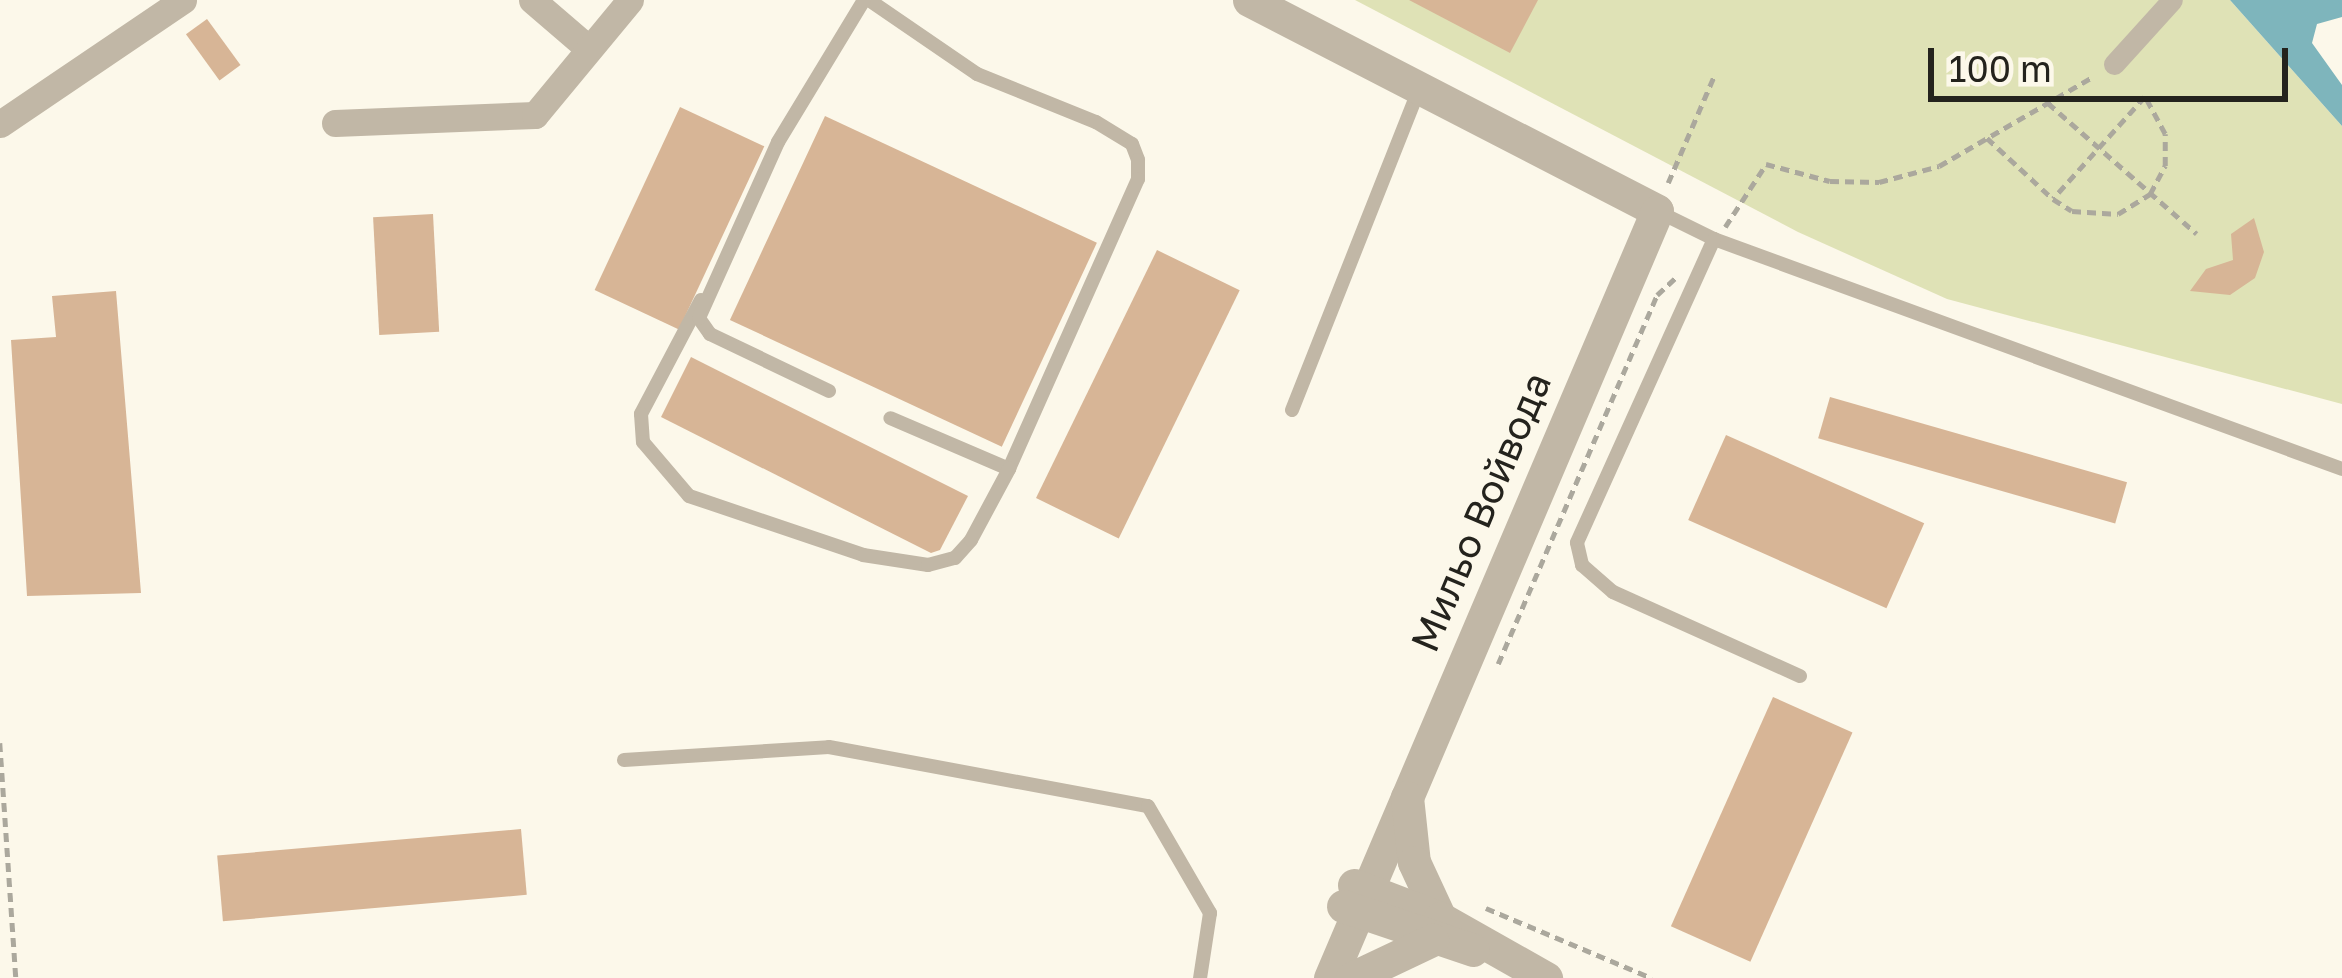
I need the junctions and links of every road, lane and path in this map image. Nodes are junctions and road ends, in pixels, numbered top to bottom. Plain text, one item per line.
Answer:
1 (183, 0) edge
2 (532, 0) edge
3 (630, 0) edge
4 (866, 0) edge
5 (1249, 0) edge
6 (2172, 0) edge
7 (588, 48) junction
8 (2114, 64) joint
9 (1715, 74) dead end
10 (1418, 91) junction
11 (2048, 103) junction
12 (334, 123) dead end
13 (0, 124) edge
14 (1987, 138) junction
15 (2099, 148) junction
16 (2150, 194) junction
17 (2053, 199) junction
18 (1657, 211) junction
19 (2197, 234) dead end
20 (1714, 239) junction
21 (701, 300) junction
22 (829, 391) dead end
23 (1292, 410) dead end
24 (890, 418) dead end
25 (1009, 469) junction
26 (2342, 469) edge
27 (1801, 676) dead end
28 (1491, 679) dead end
29 (0, 743) edge
30 (624, 760) dead end
31 (1407, 789) junction
32 (1357, 899) junction
33 (1483, 908) dead end
34 (1436, 929) junction
35 (16, 978) edge
36 (1200, 978) edge
37 (1317, 978) edge
38 (1330, 978) edge
39 (1352, 978) edge
40 (1546, 978) edge
41 (1652, 978) edge

1 - 13 street
2 - 7 street
3 - 7 street
4 - 21 lane
4 - 25 lane
5 - 10 street
6 - 8 street
7 - 12 street
8 - 11 path
9 - 18 path
10 - 18 street
10 - 23 lane
11 - 14 path
11 - 15 path
14 - 17 path
14 - 20 path
15 - 16 path
15 - 16 path
15 - 17 path
16 - 17 path
16 - 19 path
18 - 20 lane
18 - 31 street, Мильо Войвода
20 - 26 lane
20 - 27 lane
20 - 28 path
21 - 22 lane
21 - 25 lane
24 - 25 lane
29 - 35 path
30 - 36 lane
31 - 32 street, Мильо Войвода
31 - 34 street
32 - 34 street
32 - 37 street, Мильо Войвода
32 - 38 street, Мильо Войвода
33 - 41 path
34 - 39 street
34 - 40 street

